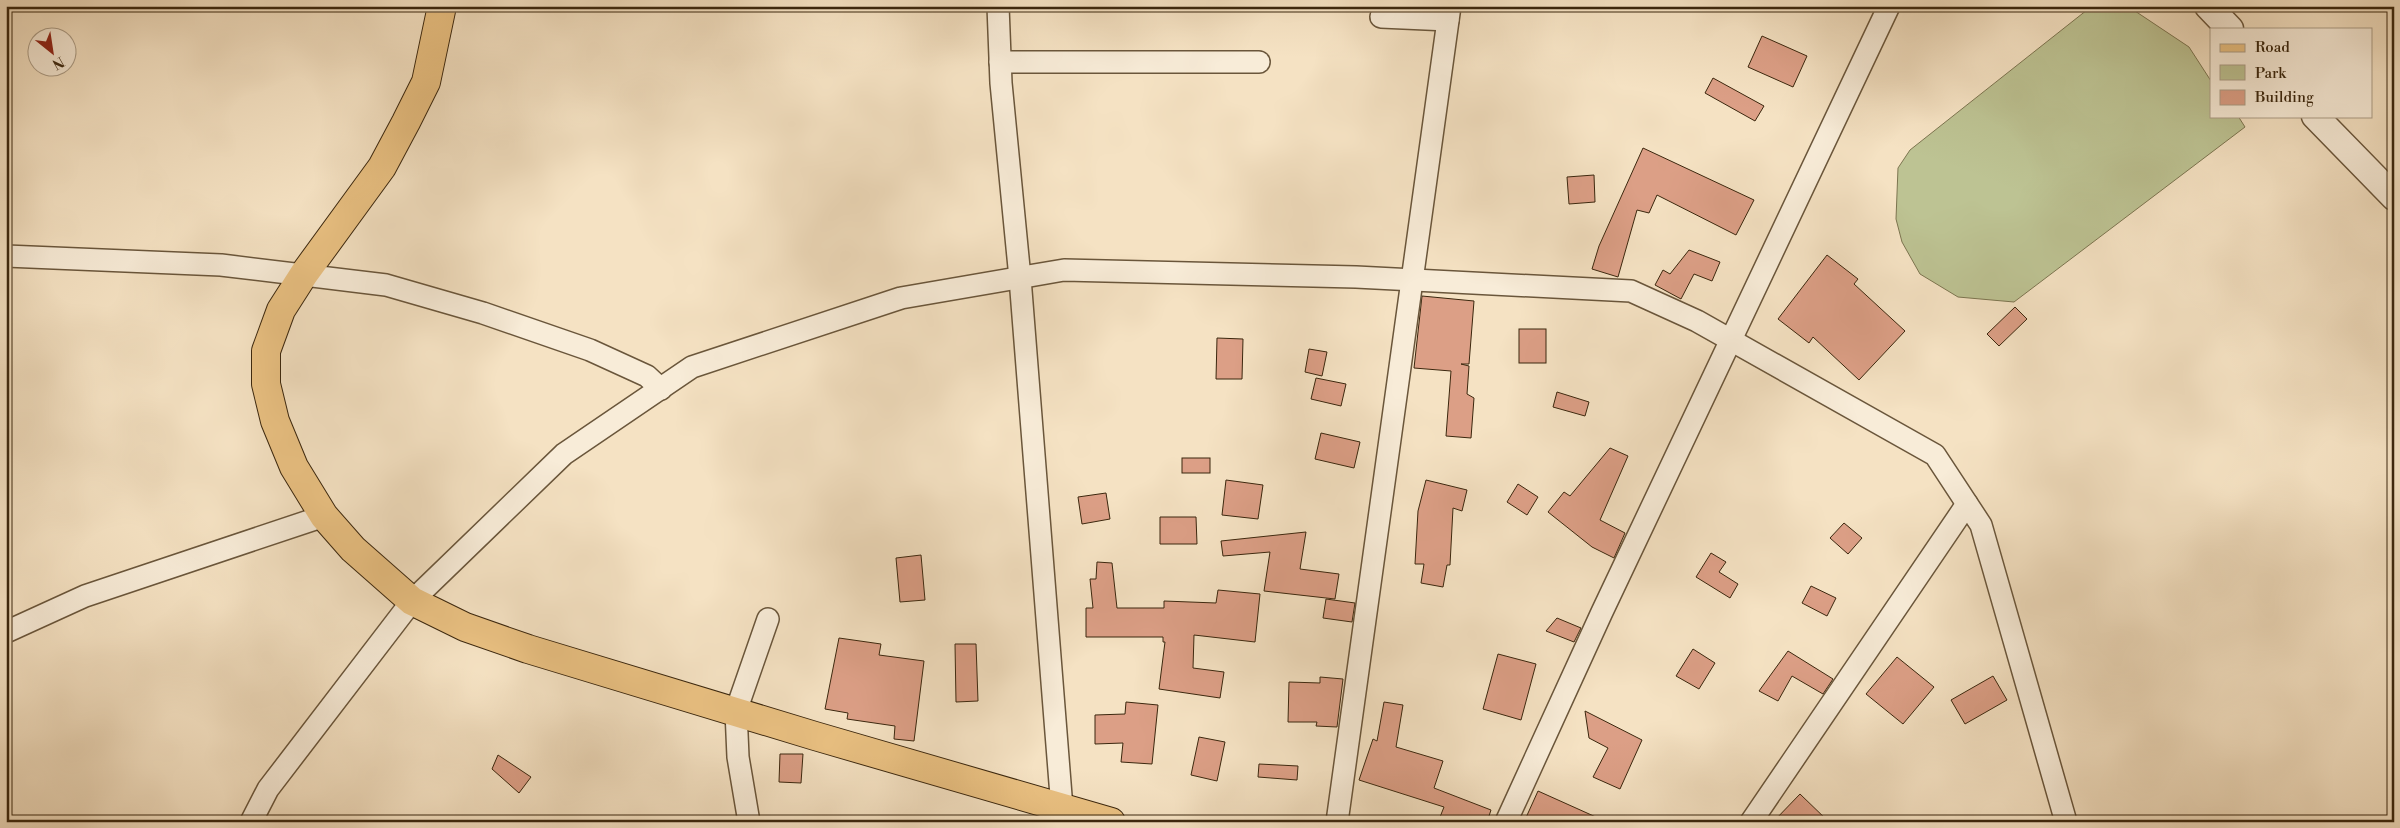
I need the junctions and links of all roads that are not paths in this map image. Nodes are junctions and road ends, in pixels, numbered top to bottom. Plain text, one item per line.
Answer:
1 (442, 6) edge
2 (998, 6) edge
3 (1889, 6) edge
4 (2208, 6) edge
5 (1449, 13) edge
6 (1381, 17) dead end
7 (2229, 28) edge
8 (1000, 62) junction
9 (1259, 62) dead end
10 (2317, 118) edge
11 (2394, 197) edge
12 (6, 256) edge
13 (304, 274) junction
14 (1020, 278) junction
15 (1412, 280) junction
16 (1732, 340) junction
17 (661, 389) junction
18 (1967, 504) junction
19 (324, 516) junction
20 (412, 601) junction
21 (768, 618) dead end
22 (6, 632) edge
23 (736, 711) junction
24 (1061, 814) edge
25 (251, 822) edge
26 (749, 822) edge
27 (1111, 822) edge
28 (1337, 822) edge
29 (1506, 822) edge
30 (1751, 822) edge
31 (2066, 822) edge

1 - 13 main road
2 - 8 street
3 - 16 street
4 - 7 street
5 - 6 street
5 - 15 street
8 - 9 street
8 - 14 street
10 - 11 street
12 - 13 street
13 - 17 street
13 - 19 main road
14 - 15 street
14 - 17 street
14 - 24 street
15 - 16 street
15 - 28 street
16 - 18 street
16 - 29 street
17 - 20 street
18 - 30 street
18 - 31 street
19 - 20 main road
19 - 22 street
20 - 23 main road
20 - 25 street
21 - 23 street
23 - 24 main road
23 - 26 street
24 - 27 main road

